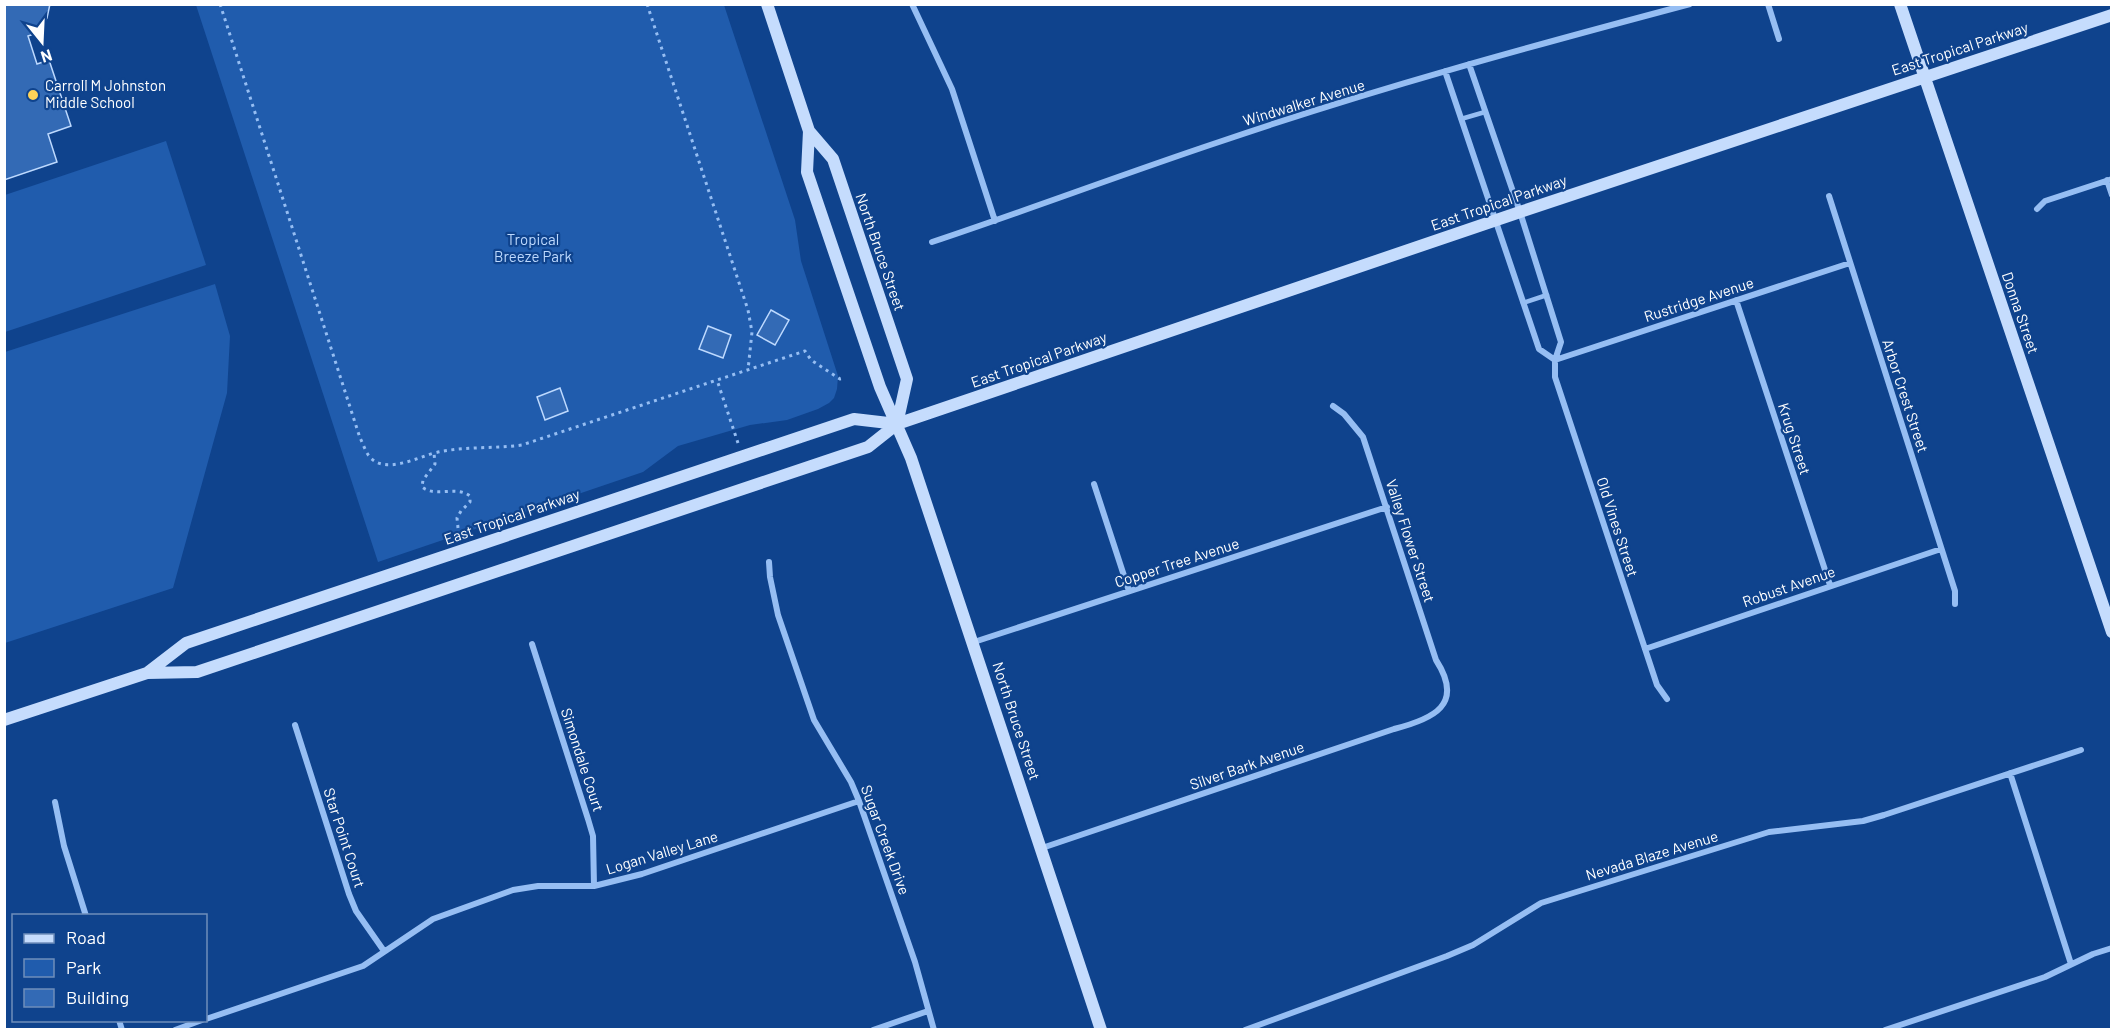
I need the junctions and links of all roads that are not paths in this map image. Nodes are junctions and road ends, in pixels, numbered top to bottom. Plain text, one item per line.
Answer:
1 (767, 4) edge
2 (912, 4) edge
3 (1690, 4) edge
4 (1768, 4) edge
5 (1900, 4) edge
6 (2112, 15) edge
7 (1779, 39) dead end
8 (1469, 64) junction
9 (1445, 71) junction
10 (1924, 77) junction
11 (1485, 112) junction
12 (1461, 119) junction
13 (810, 131) junction
14 (2109, 180) edge
15 (2112, 195) edge
16 (1829, 196) dead end
17 (2037, 209) dead end
18 (1520, 212) junction
19 (1496, 220) junction
20 (995, 221) junction
21 (932, 242) dead end
22 (1850, 263) junction
23 (1547, 295) junction
24 (1736, 300) junction
25 (1523, 303) junction
26 (1555, 360) junction
27 (1332, 406) dead end
28 (897, 424) junction
29 (1094, 484) dead end
30 (1387, 507) junction
31 (1941, 549) junction
32 (769, 562) dead end
33 (1830, 585) junction
34 (1129, 591) junction
35 (1955, 604) dead end
36 (2112, 632) edge
37 (974, 642) junction
38 (532, 644) dead end
39 (1645, 649) junction
40 (147, 673) junction
41 (1446, 693) joint
42 (1667, 699) dead end
43 (4, 720) edge
44 (295, 725) dead end
45 (2080, 750) dead end
46 (2010, 773) junction
47 (859, 801) junction
48 (55, 802) dead end
49 (1042, 848) junction
50 (594, 886) junction
51 (86, 914) edge
52 (2112, 948) edge
53 (384, 951) junction
54 (2071, 964) junction
55 (928, 1011) junction
56 (207, 1019) edge
57 (198, 1022) edge
58 (1254, 1028) edge
59 (176, 1029) edge
60 (873, 1029) edge
61 (934, 1029) edge
62 (1101, 1029) edge
63 (1245, 1029) edge
64 (1885, 1029) edge

1 - 13 main road, North Bruce Street
2 - 20 street
3 - 8 street, Windwalker Avenue
4 - 7 street
5 - 10 main road, Donna Street
6 - 10 main road, East Tropical Parkway
8 - 9 street, Windwalker Avenue
8 - 11 street, Old Vines Street
9 - 12 street
9 - 20 street, Windwalker Avenue
10 - 18 main road, East Tropical Parkway
10 - 36 main road, Donna Street
11 - 12 lane
11 - 18 street, Old Vines Street
12 - 19 street
13 - 28 main road, North Bruce Street
13 - 28 main road, North Bruce Street
14 - 15 street
14 - 17 street
16 - 22 street, Arbor Crest Street
18 - 19 main road, East Tropical Parkway
18 - 23 street, Old Vines Street
19 - 25 street
19 - 28 main road, East Tropical Parkway
20 - 21 street, Windwalker Avenue
22 - 24 street, Rustridge Avenue
22 - 31 street, Arbor Crest Street
23 - 25 lane
23 - 26 street, Old Vines Street
24 - 26 street, Rustridge Avenue
24 - 33 street, Krug Street
25 - 26 street
26 - 39 street, Old Vines Street
27 - 30 street, Valley Flower Street
28 - 37 main road, North Bruce Street
28 - 40 main road, East Tropical Parkway
28 - 40 main road, East Tropical Parkway
29 - 34 street
30 - 34 street, Copper Tree Avenue
30 - 41 street, Valley Flower Street
31 - 33 street, Robust Avenue
31 - 35 street, Arbor Crest Street
32 - 47 street, Sugar Creek Drive
33 - 39 street, Robust Avenue
34 - 37 street, Copper Tree Avenue
37 - 49 main road, North Bruce Street
38 - 50 street, Simondale Court
39 - 42 street, Old Vines Street
40 - 43 main road, East Tropical Parkway
41 - 49 street, Silver Bark Avenue
44 - 53 street, Star Point Court
45 - 46 street, Nevada Blaze Avenue
46 - 54 street
46 - 58 street, Nevada Blaze Avenue
47 - 50 street, Logan Valley Lane
47 - 55 street, Sugar Creek Drive
48 - 51 street
49 - 62 main road, North Bruce Street
50 - 53 street, Logan Valley Lane
52 - 54 street
53 - 56 street, Logan Valley Lane
54 - 64 street
55 - 60 street
55 - 61 street, Sugar Creek Drive
57 - 59 street, Logan Valley Lane
58 - 63 street, Nevada Blaze Avenue

